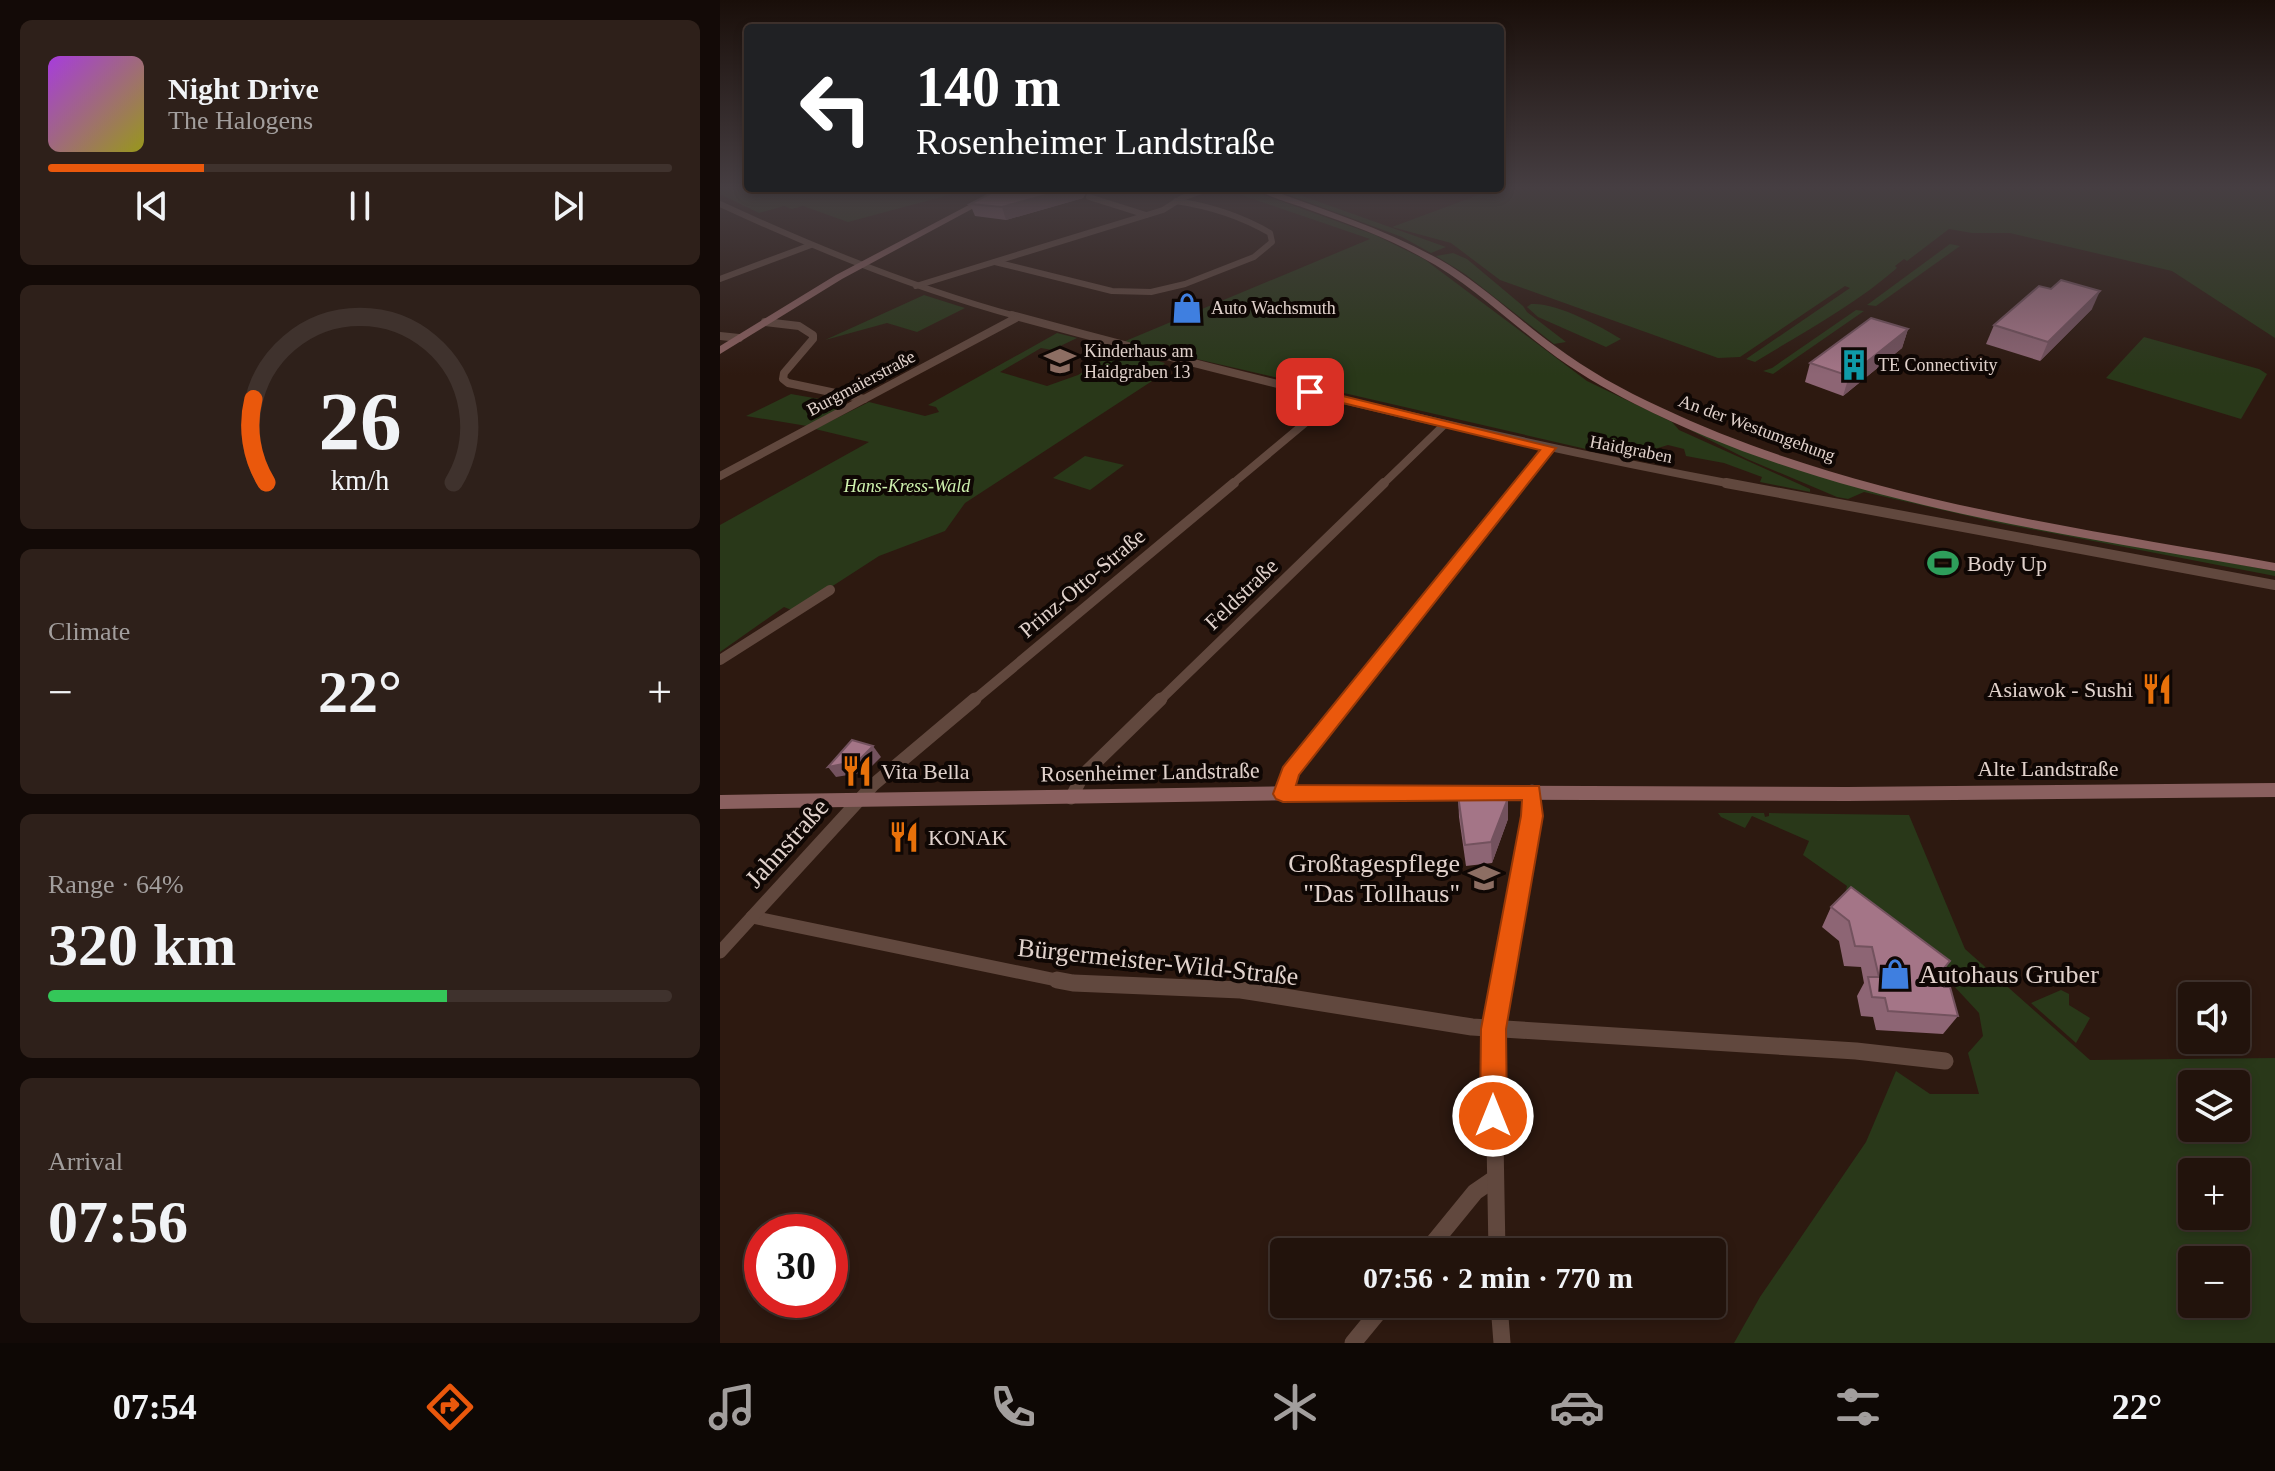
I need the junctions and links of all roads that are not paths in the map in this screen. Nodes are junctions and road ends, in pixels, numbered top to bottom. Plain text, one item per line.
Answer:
1 (798, 250) edge
2 (823, 250) edge
3 (891, 250) edge
4 (1035, 250) edge
5 (1263, 250) edge
6 (1416, 250) edge
7 (995, 262) junction
8 (861, 265) junction
9 (720, 279) edge
10 (915, 286) junction
11 (1016, 318) junction
12 (765, 322) junction
13 (720, 336) edge
14 (739, 338) junction
15 (720, 351) edge
16 (1335, 398) junction
17 (865, 399) junction
18 (1445, 424) junction
19 (1549, 448) junction
20 (720, 476) edge
21 (2275, 567) edge
22 (2275, 585) edge
23 (830, 590) dead end
24 (720, 660) edge
25 (2275, 790) edge
26 (1532, 791) junction
27 (1283, 794) junction
28 (1821, 794) joint
29 (1071, 798) junction
30 (720, 802) edge
31 (857, 802) junction
32 (752, 917) junction
33 (720, 952) edge
34 (1493, 1029) junction
35 (1945, 1061) dead end
36 (1494, 1179) junction
37 (1437, 1238) edge
38 (1496, 1238) edge
39 (1374, 1318) edge
40 (1500, 1318) edge
41 (1353, 1343) edge
42 (1502, 1343) edge

1 - 9 street
2 - 8 street, Haidgraben
3 - 8 main road
4 - 7 street
5 - 7 street
6 - 21 main road, An der Westumgehung
7 - 10 street
8 - 10 street, Haidgraben
8 - 12 main road
10 - 11 street, Haidgraben
11 - 16 street, Haidgraben
11 - 17 street, Burgmaierstraße
12 - 14 main road
12 - 17 street
13 - 14 street
14 - 15 main road
16 - 18 street, Haidgraben
16 - 31 street, Prinz-Otto-Straße
17 - 20 street, Burgmaierstraße
18 - 19 street, Haidgraben
18 - 29 street, Feldstraße
19 - 22 street, Haidgraben
19 - 27 street
23 - 24 street
25 - 28 main road, Alte Landstraße
26 - 27 main road, Rosenheimer Landstraße
26 - 28 main road, Rosenheimer Landstraße
26 - 34 street
27 - 29 main road, Rosenheimer Landstraße
29 - 31 main road, Rosenheimer Landstraße
30 - 31 main road, Rosenheimer Landstraße
31 - 32 street, Jahnstraße
32 - 33 street, Jahnstraße
32 - 34 street, Bürgermeister-Wild-Straße
34 - 35 street, Bürgermeister-Wild-Straße
34 - 36 street
36 - 37 street
36 - 38 street
39 - 41 street
40 - 42 street

